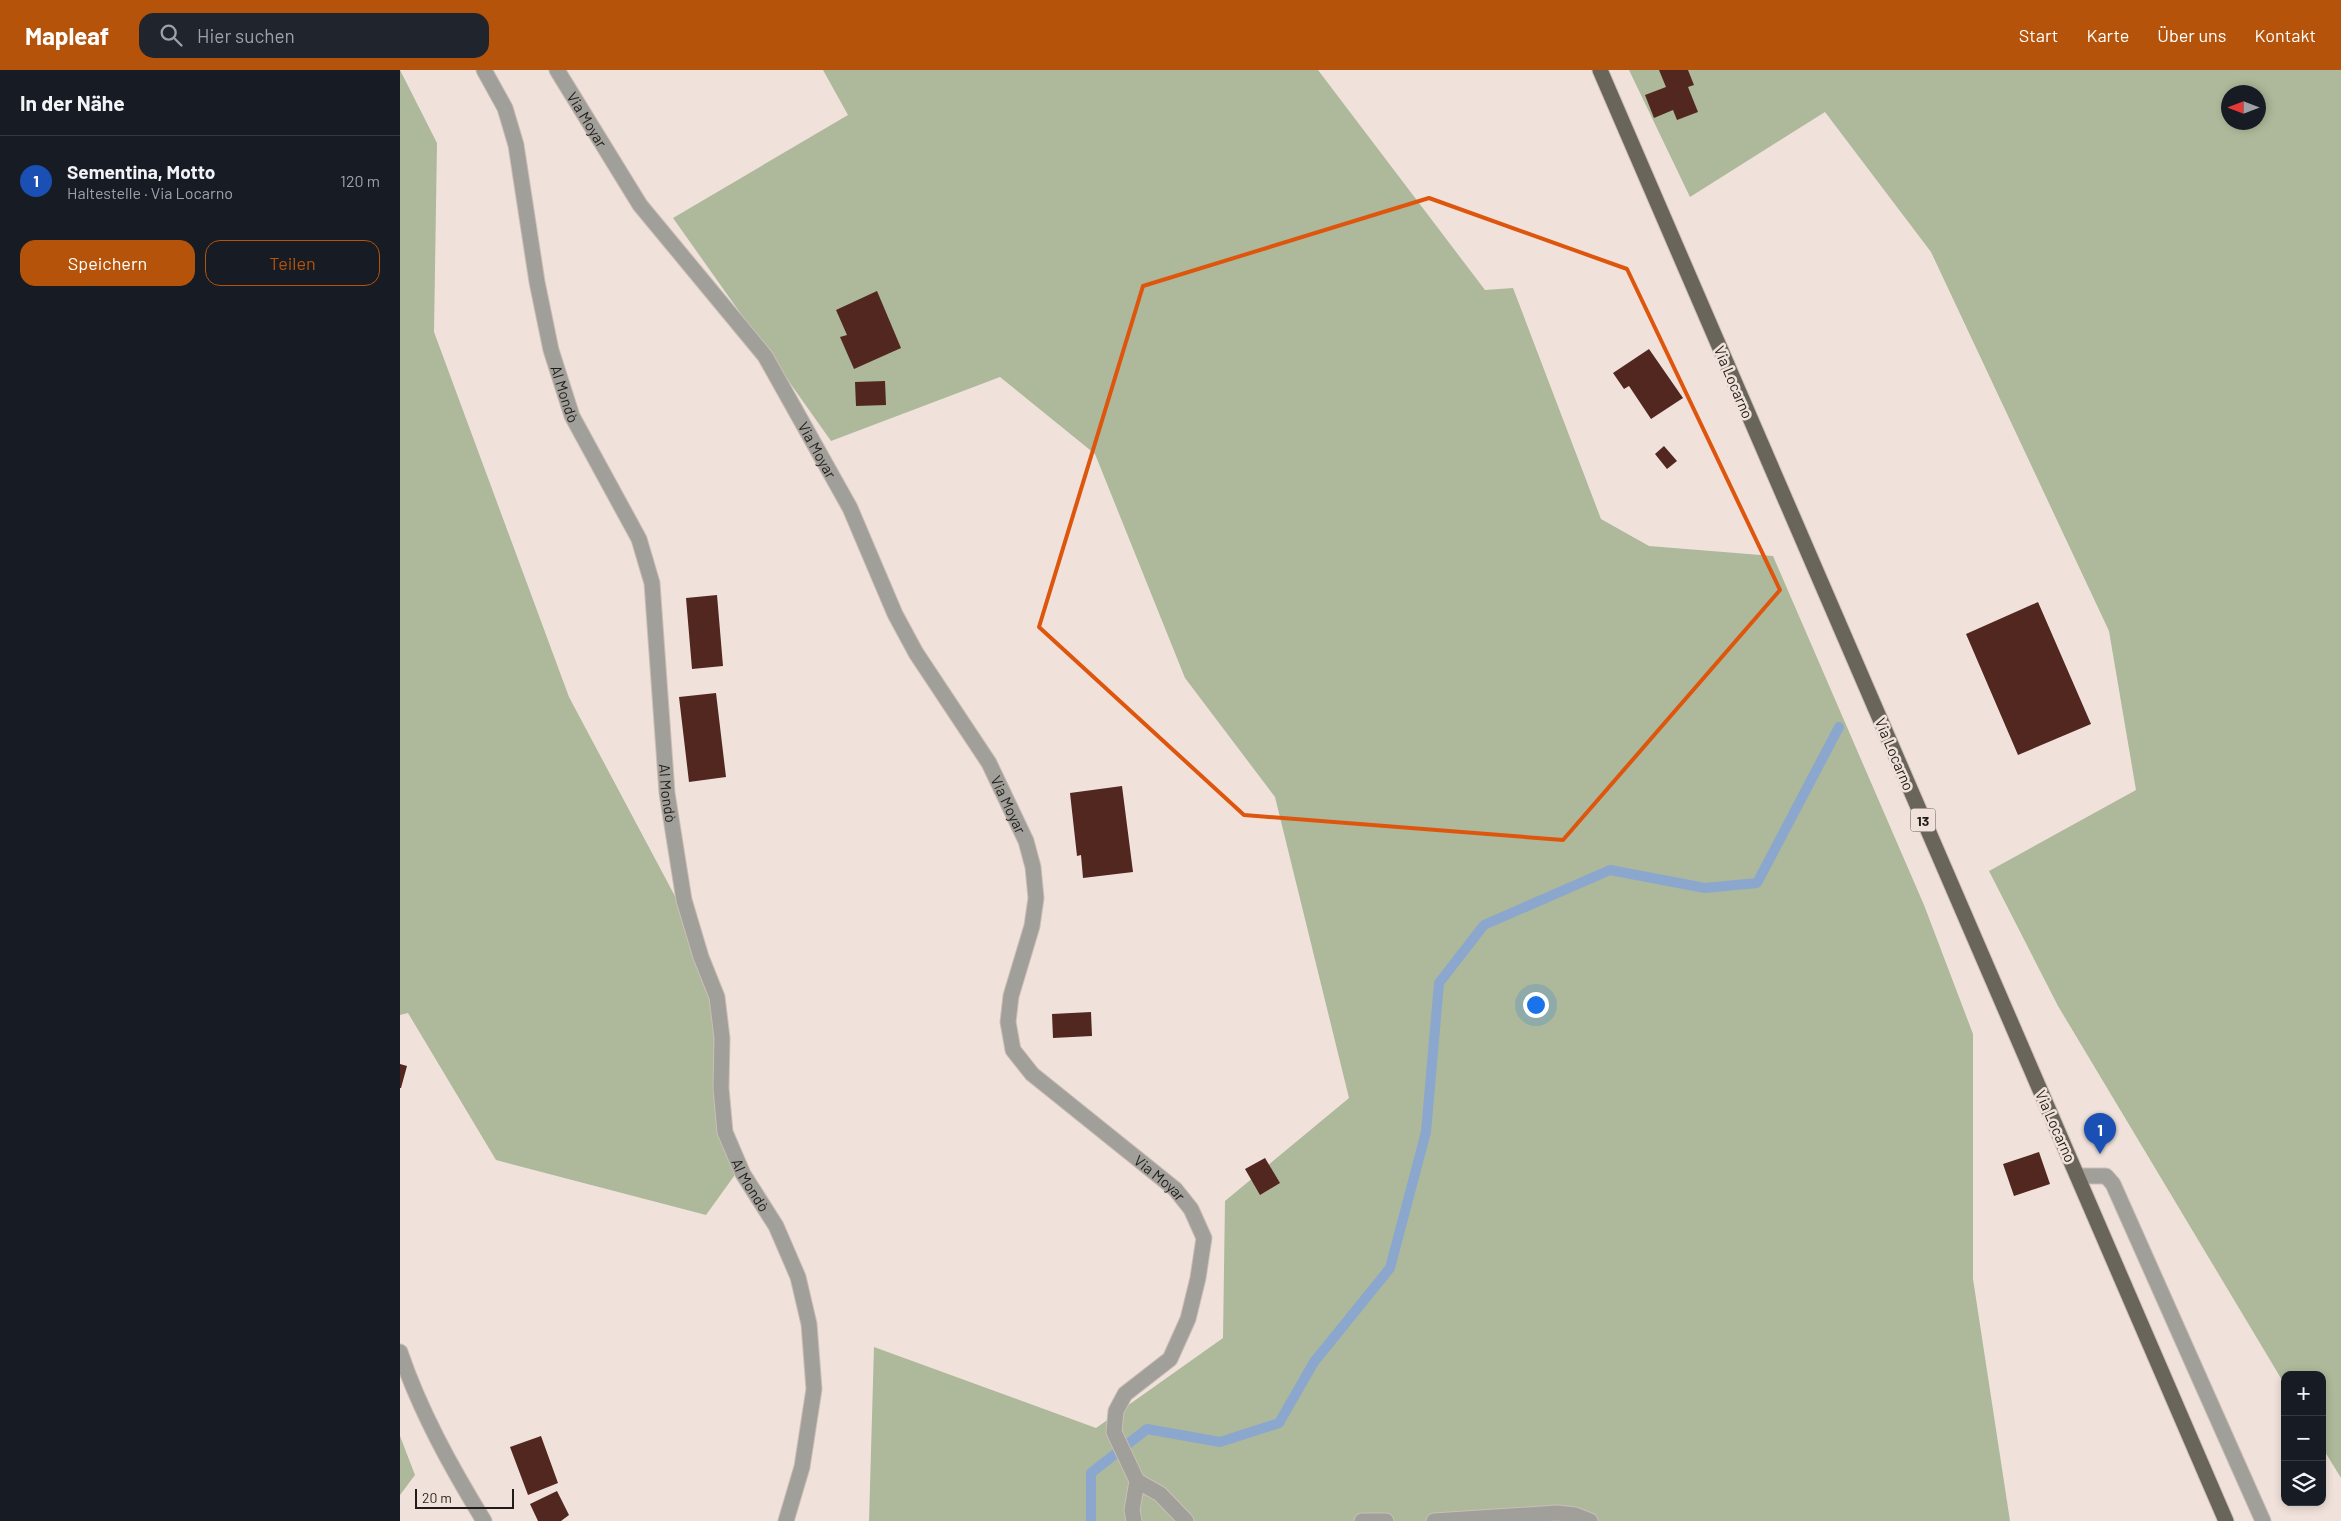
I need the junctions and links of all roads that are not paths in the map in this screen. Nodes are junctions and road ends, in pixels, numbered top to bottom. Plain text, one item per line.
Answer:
1 (484, 70) edge
2 (557, 70) edge
3 (1600, 70) edge
4 (2078, 1176) junction
5 (400, 1352) edge
6 (1137, 1480) junction
7 (484, 1521) edge
8 (786, 1521) edge
9 (1134, 1521) edge
10 (1186, 1521) edge
11 (1362, 1521) edge
12 (1386, 1521) edge
13 (1434, 1521) edge
14 (1590, 1521) edge
15 (2226, 1521) edge
16 (2263, 1521) edge

1 - 8 street, Al Mondò
2 - 6 street, Via Moyar
3 - 4 main road, Via Locarno / 13
4 - 15 main road, Via Locarno / 13
4 - 16 street
5 - 7 street
6 - 9 street
6 - 10 street
11 - 12 street
13 - 14 street

